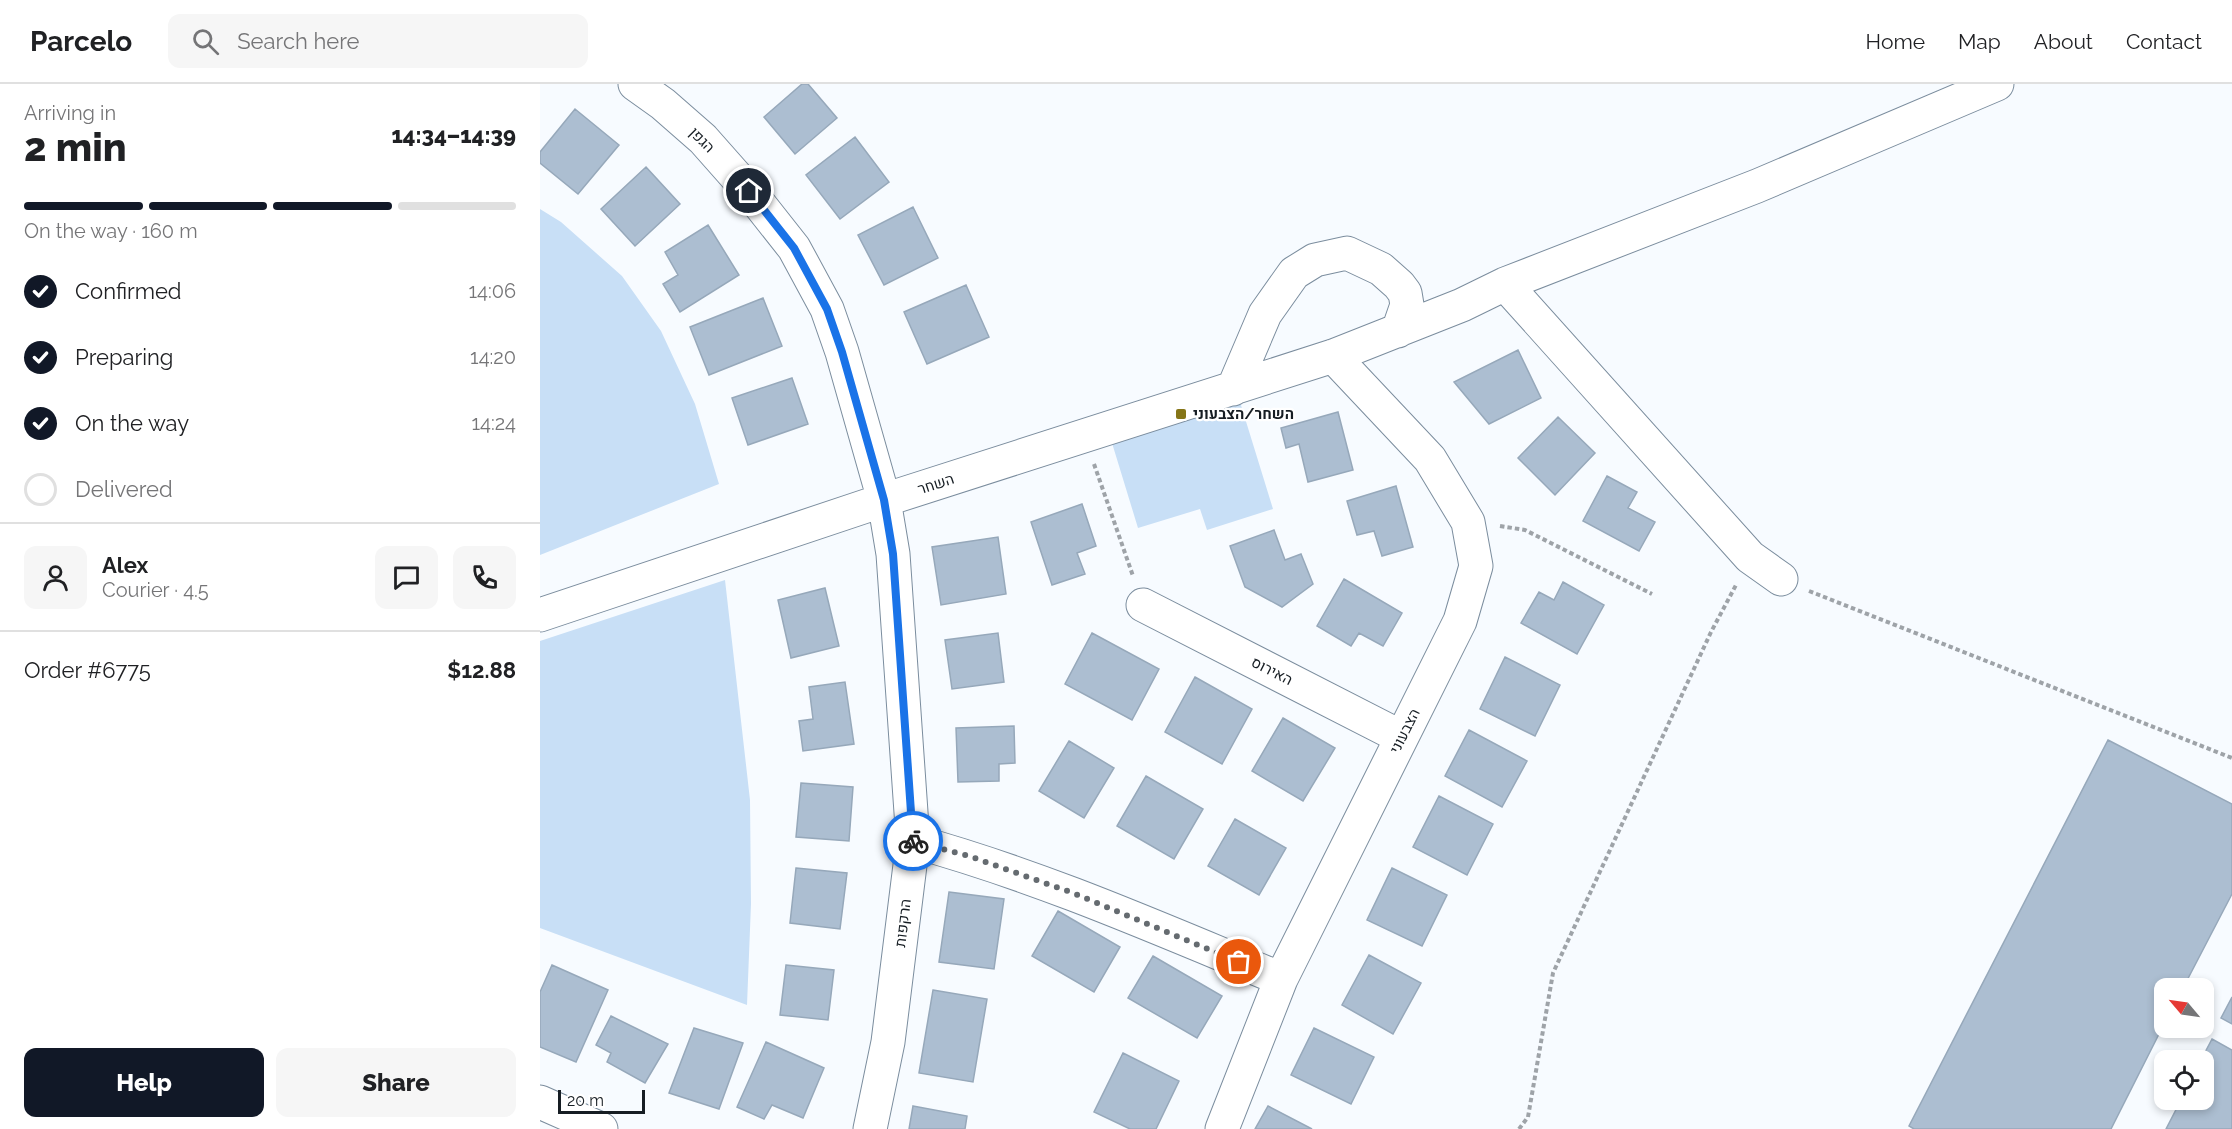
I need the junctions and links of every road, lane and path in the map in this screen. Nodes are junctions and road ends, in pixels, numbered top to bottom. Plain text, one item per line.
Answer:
1 (634, 84) edge
2 (1996, 84) edge
3 (1505, 284) junction
4 (1398, 331) junction
5 (1334, 356) junction
6 (1233, 389) junction
7 (1084, 436) junction
8 (884, 500) junction
9 (1468, 522) junction
10 (1750, 557) junction
11 (1781, 579) joint
12 (1652, 594) dead end
13 (1143, 605) joint
14 (540, 615) edge
15 (1401, 737) junction
16 (2232, 758) edge
17 (913, 841) junction
18 (1281, 979) junction
19 (540, 1102) edge
20 (601, 1129) edge
21 (870, 1129) edge
22 (1222, 1129) edge
23 (1520, 1129) edge

1 - 8 street, הגפן
2 - 3 street, השחר
3 - 4 street, השחר
3 - 10 street
4 - 5 street, השחר
4 - 6 street
5 - 6 street, השחר
5 - 9 street, הצבעוני
6 - 7 street, השחר
7 - 8 street, השחר
7 - 13 path
8 - 14 street, השחר
8 - 17 street, הרקפות
9 - 12 path
9 - 15 street, הצבעוני
10 - 11 street
10 - 23 path
11 - 16 path
13 - 15 street, האירוס
15 - 18 street, הצבעוני
17 - 18 street
17 - 21 street, הרקפות
18 - 22 street, הצבעוני
19 - 20 street

